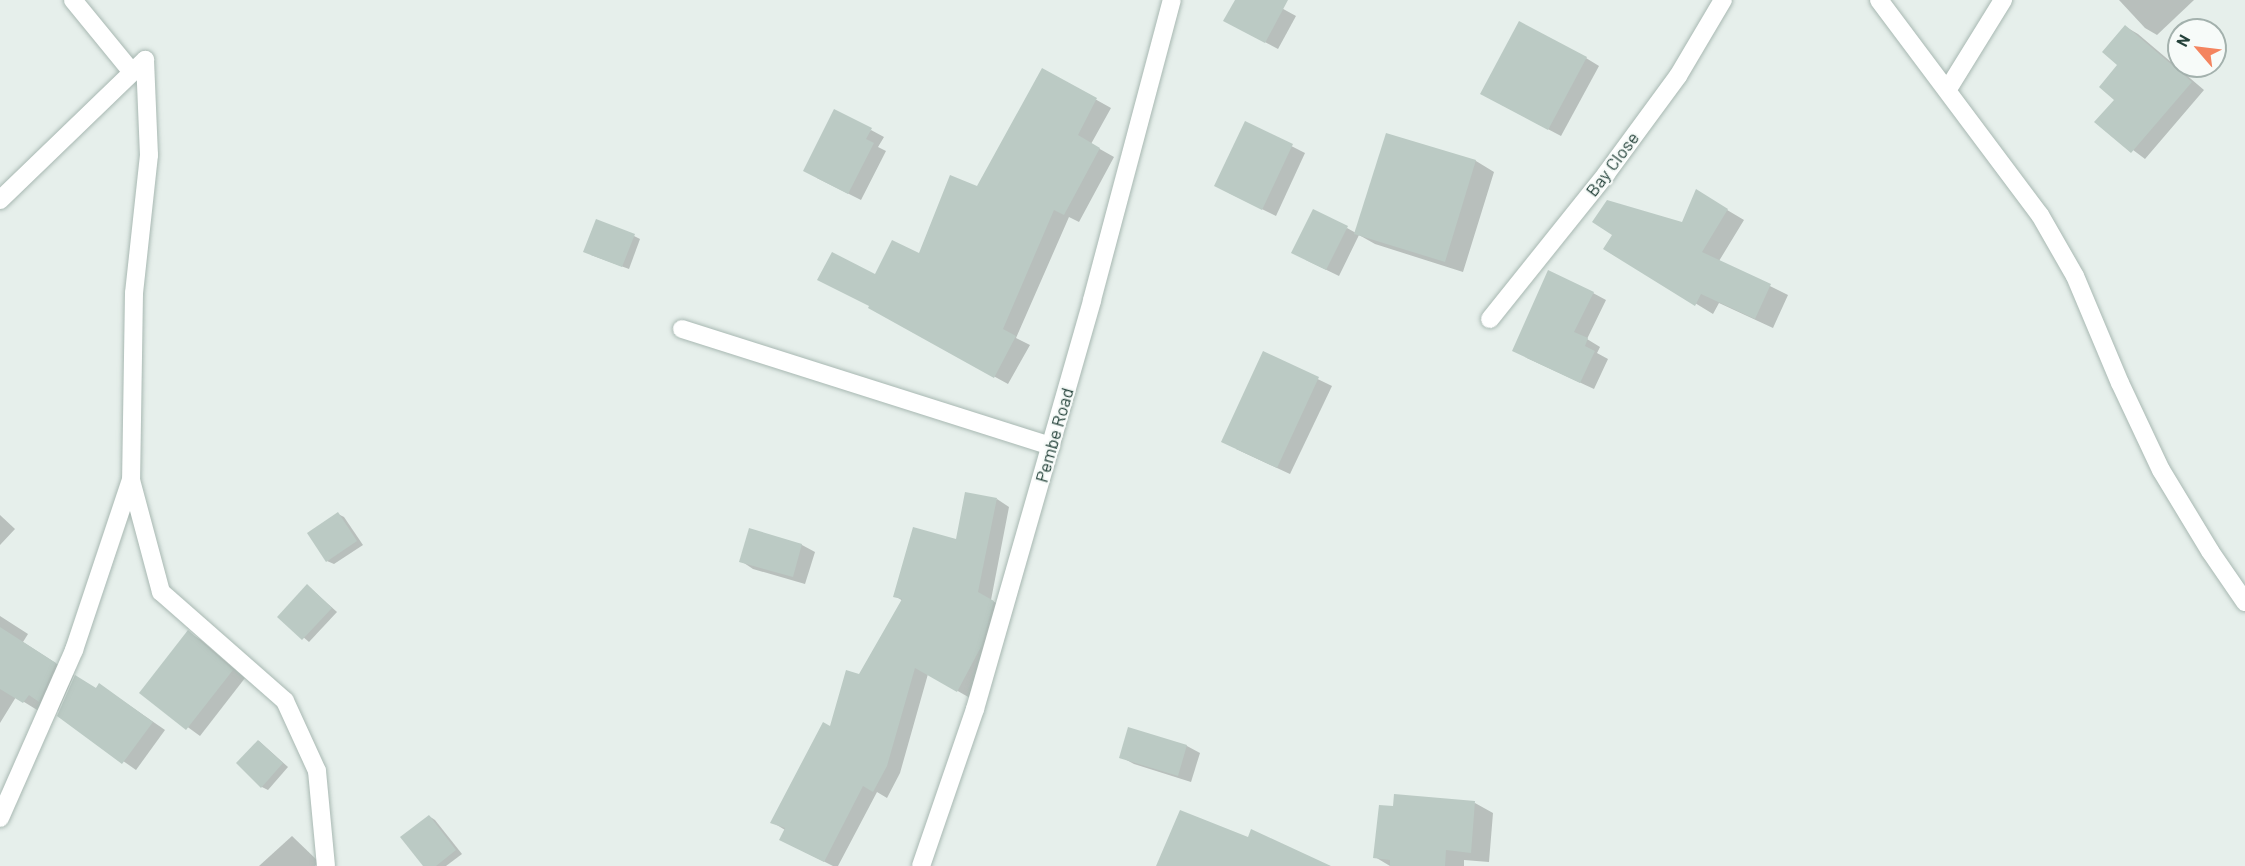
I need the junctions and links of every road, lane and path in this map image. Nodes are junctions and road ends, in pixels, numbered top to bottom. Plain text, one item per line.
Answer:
1 (73, 0) edge
2 (1172, 0) edge
3 (1723, 0) edge
4 (1879, 0) edge
5 (2003, 0) edge
6 (132, 72) junction
7 (1948, 89) junction
8 (0, 200) edge
9 (1490, 319) dead end
10 (682, 329) dead end
11 (1051, 446) junction
12 (131, 480) junction
13 (2245, 602) edge
14 (0, 818) edge
15 (326, 866) edge
16 (921, 866) edge

1 - 6 street
2 - 11 street, Pembe Road
3 - 9 street, Bay Close
4 - 7 street
5 - 7 street
6 - 8 street
6 - 12 street
7 - 13 street
10 - 11 street
11 - 16 street, Pembe Road
12 - 14 street
12 - 15 street

